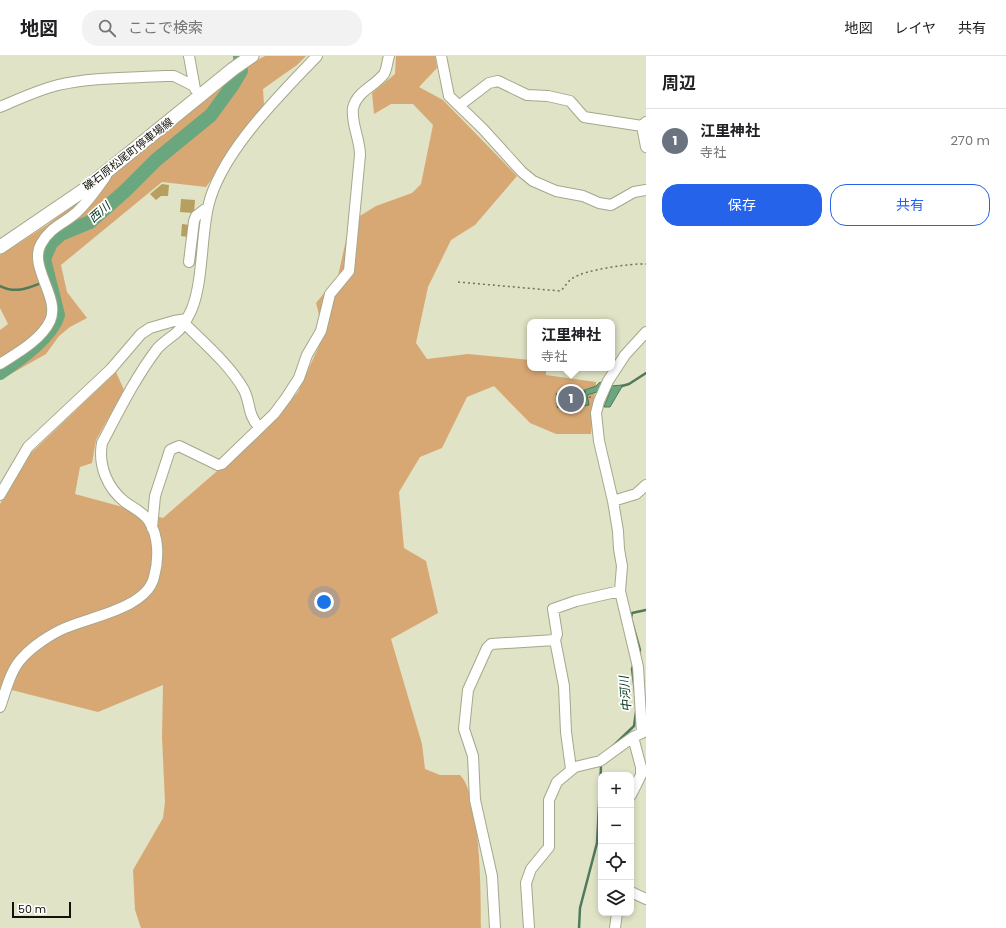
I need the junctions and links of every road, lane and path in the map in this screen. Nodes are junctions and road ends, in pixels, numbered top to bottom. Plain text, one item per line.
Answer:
1 (189, 56) edge
2 (317, 56) edge
3 (389, 56) edge
4 (442, 56) edge
5 (251, 57) edge
6 (196, 92) junction
7 (460, 105) junction
8 (0, 107) edge
9 (644, 124) edge
10 (646, 147) edge
11 (110, 170) junction
12 (646, 190) edge
13 (208, 207) junction
14 (0, 247) edge
15 (189, 262) dead end
16 (646, 264) edge
17 (458, 282) dead end
18 (186, 321) junction
19 (646, 332) edge
20 (0, 364) edge
21 (615, 370) edge
22 (615, 371) edge
23 (588, 398) dead end
24 (579, 399) dead end
25 (259, 427) junction
26 (646, 486) edge
27 (0, 495) edge
28 (614, 502) junction
29 (152, 530) junction
30 (620, 591) junction
31 (555, 640) junction
32 (0, 707) edge
33 (640, 734) edge
34 (571, 769) junction
35 (634, 789) edge
36 (634, 893) edge
37 (646, 899) edge
38 (617, 916) edge
39 (495, 928) edge
40 (529, 928) edge
41 (615, 928) edge

1 - 6 street
2 - 13 street
3 - 25 street
4 - 7 street
5 - 6 main road, 礫石原松尾町停車場線
6 - 8 street
6 - 11 main road, 礫石原松尾町停車場線
7 - 9 street
7 - 12 street
9 - 10 street
11 - 14 main road, 礫石原松尾町停車場線
11 - 20 street
13 - 15 street
13 - 18 street
16 - 17 path
18 - 25 street
18 - 27 street
18 - 29 street
19 - 21 street
22 - 28 street
23 - 24 path
25 - 29 street
26 - 28 street
28 - 30 street
29 - 32 street
30 - 31 street
30 - 33 street
31 - 34 street
31 - 39 street
33 - 34 street
33 - 35 street
34 - 40 street
36 - 37 street
38 - 41 street

